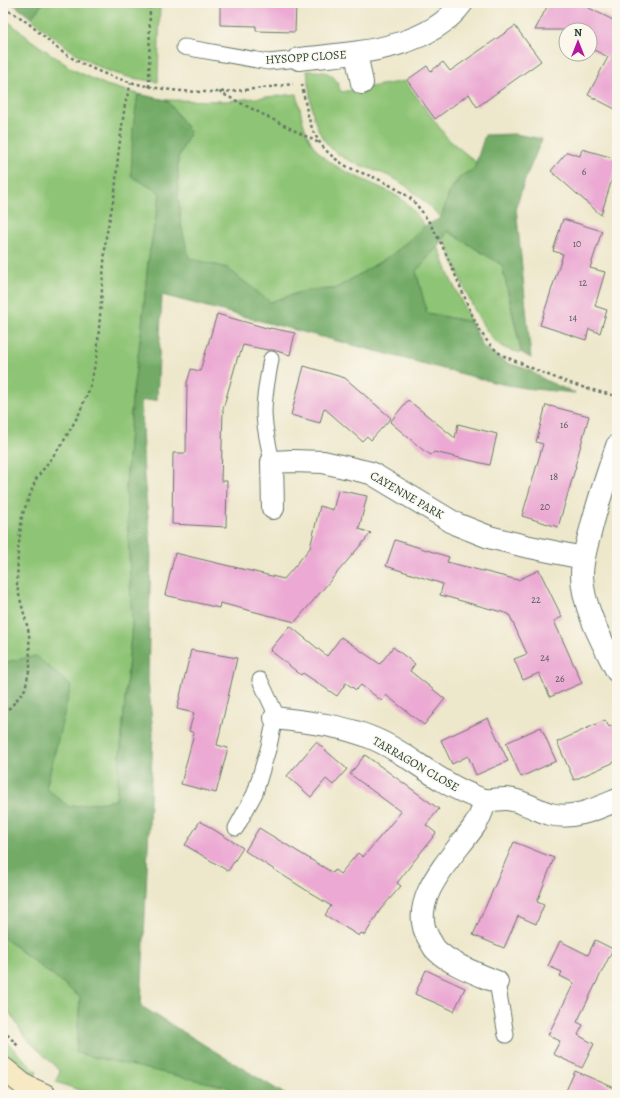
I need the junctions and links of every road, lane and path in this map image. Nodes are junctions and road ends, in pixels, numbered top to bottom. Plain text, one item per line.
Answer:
1 (150, 3) edge
2 (462, 3) edge
3 (3, 9) edge
4 (184, 46) dead end
5 (356, 53) junction
6 (299, 59) joint
7 (131, 83) junction
8 (362, 83) dead end
9 (149, 87) junction
10 (218, 92) junction
11 (320, 143) junction
12 (271, 359) dead end
13 (617, 396) edge
14 (617, 446) edge
15 (272, 462) junction
16 (273, 508) dead end
17 (583, 558) junction
18 (610, 640) edge
19 (617, 671) edge
20 (260, 680) dead end
21 (3, 712) edge
22 (275, 718) junction
23 (486, 800) junction
24 (617, 800) edge
25 (236, 828) dead end
26 (496, 982) joint
27 (3, 1030) edge
28 (506, 1035) dead end
29 (21, 1049) dead end
30 (3, 1068) edge
31 (45, 1095) edge

1 - 9 path
2 - 5 street, HYSOPP CLOSE
3 - 7 path
4 - 6 lane, HYSOPP CLOSE
5 - 6 street, HYSOPP CLOSE
5 - 8 street, HYSOPP CLOSE
7 - 9 path
7 - 21 path
9 - 10 path
10 - 11 path
10 - 11 path
11 - 13 path
12 - 15 lane
14 - 17 street
15 - 16 street
15 - 17 street, CAYENNE PARK
17 - 18 street
18 - 19 street
20 - 22 lane
22 - 23 street, TARRAGON CLOSE
22 - 25 lane
23 - 24 street, TARRAGON CLOSE
23 - 26 street
26 - 28 lane
27 - 29 path
30 - 31 main road

